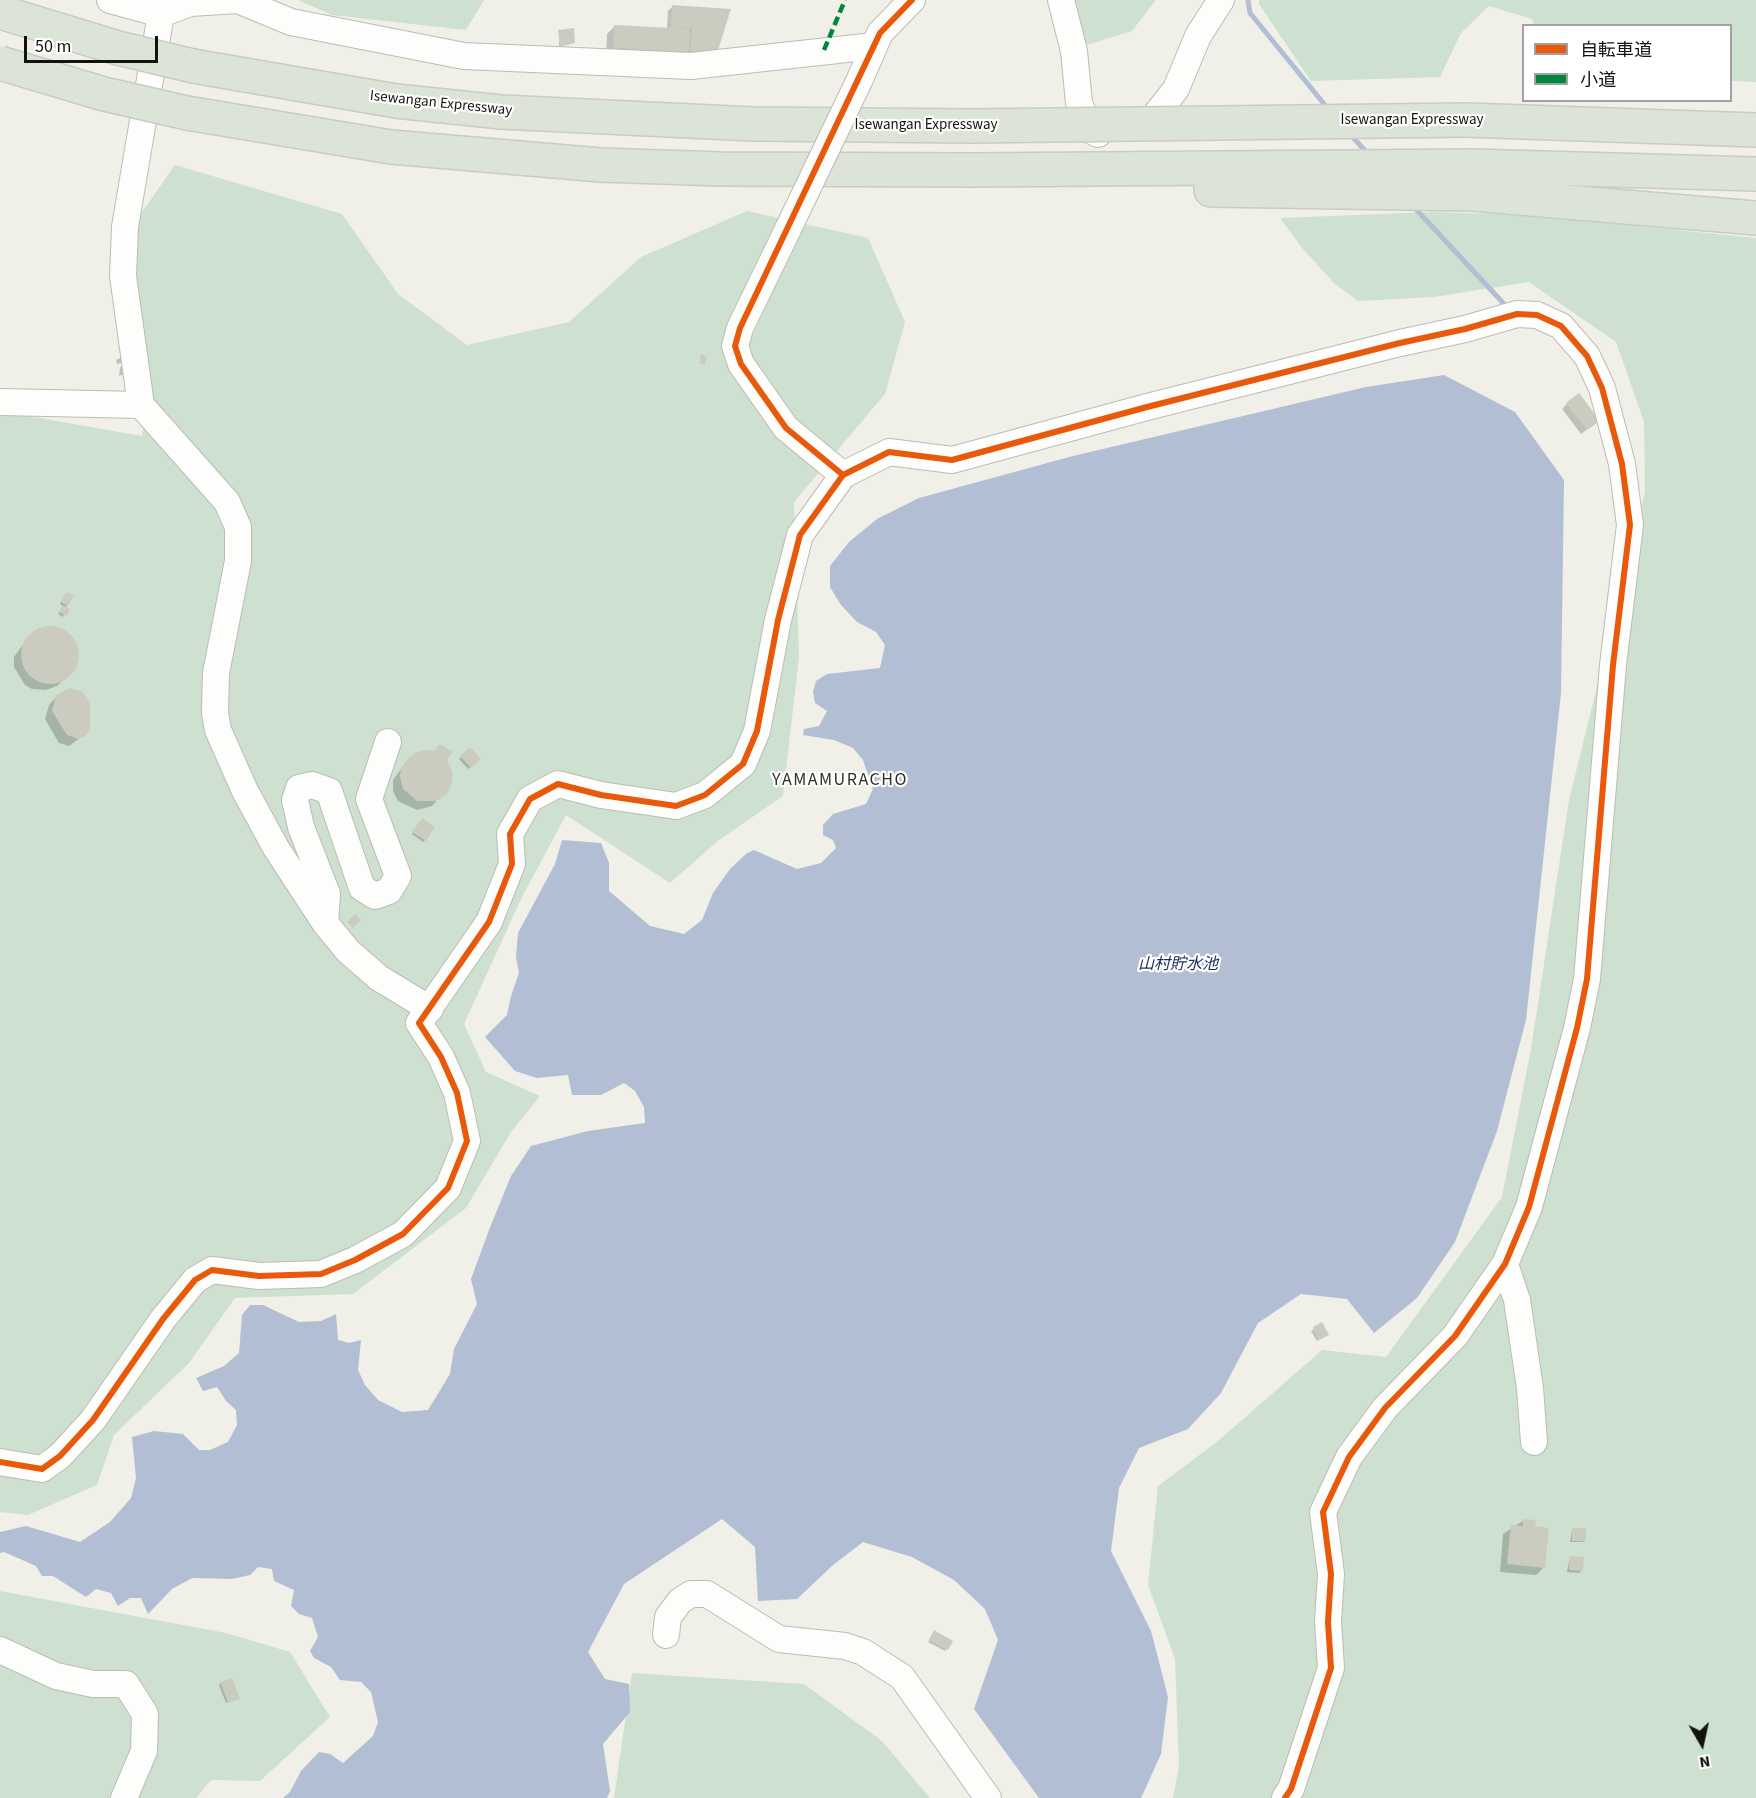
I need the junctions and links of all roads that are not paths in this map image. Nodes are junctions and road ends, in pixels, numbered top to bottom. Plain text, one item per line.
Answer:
1 (110, 0) edge
2 (912, 0) edge
3 (1061, 0) edge
4 (1221, 0) edge
5 (164, 7) edge
6 (0, 12) edge
7 (874, 46) junction
8 (0, 63) edge
9 (1756, 114) edge
10 (1466, 120) junction
11 (1756, 130) edge
12 (1756, 174) edge
13 (1472, 180) junction
14 (1756, 218) edge
15 (0, 402) edge
16 (141, 405) junction
17 (843, 475) junction
18 (388, 742) dead end
19 (325, 923) junction
20 (430, 1009) junction
21 (1505, 1264) junction
22 (1534, 1442) dead end
23 (0, 1462) edge
24 (666, 1635) dead end
25 (0, 1650) edge
26 (124, 1798) edge
27 (988, 1798) edge
28 (1285, 1798) edge

1 - 5 street
2 - 7 street
3 - 4 street
5 - 7 street
5 - 16 street
6 - 10 highway, Isewangan Expressway, bridge
7 - 17 street, bridge
8 - 13 highway, bridge
9 - 10 highway
10 - 11 highway, Isewangan Expressway
12 - 13 highway
13 - 14 highway
15 - 16 street
16 - 19 street
17 - 20 street
17 - 21 street
18 - 19 street
19 - 20 street
20 - 23 street
21 - 22 street
21 - 28 street
24 - 27 street
25 - 26 street

